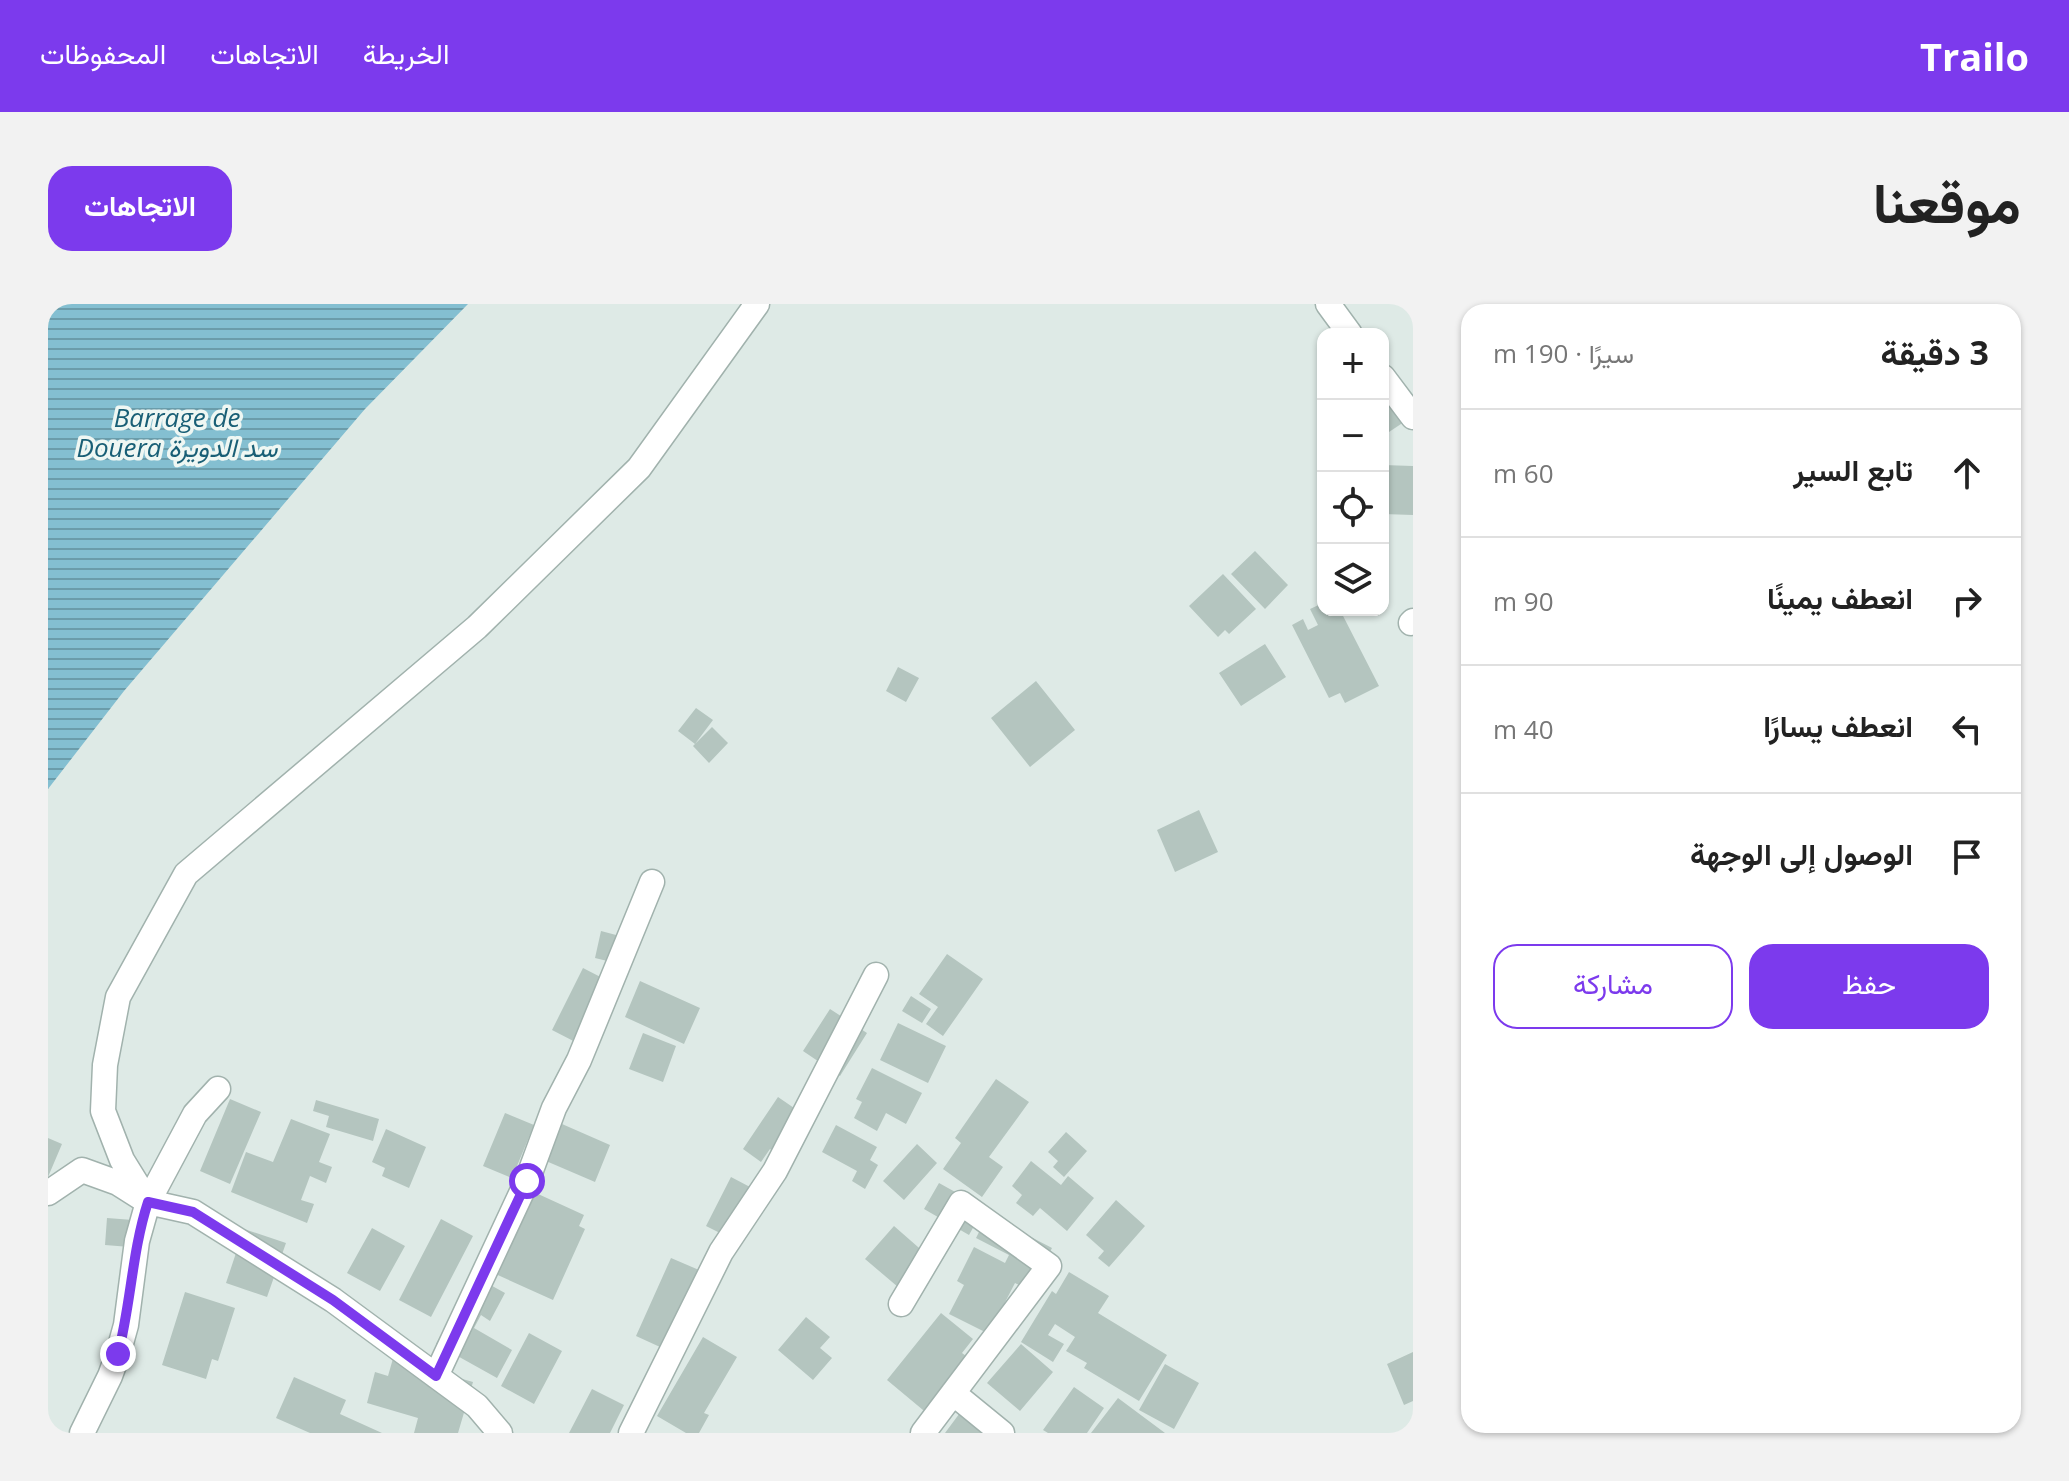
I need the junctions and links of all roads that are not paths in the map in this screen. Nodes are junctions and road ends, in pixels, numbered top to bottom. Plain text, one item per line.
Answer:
1 (757, 304) edge
2 (1328, 304) edge
3 (1346, 328) edge
4 (1389, 385) edge
5 (1413, 417) edge
6 (652, 882) dead end
7 (876, 975) dead end
8 (218, 1089) dead end
9 (48, 1193) edge
10 (148, 1202) junction
11 (901, 1304) dead end
12 (436, 1376) junction
13 (953, 1393) junction
14 (82, 1433) edge
15 (500, 1433) edge
16 (631, 1433) edge
17 (923, 1433) edge
18 (1002, 1433) edge

1 - 10 street
2 - 3 street
4 - 5 street
6 - 12 street
7 - 16 street
8 - 10 street
9 - 10 street
10 - 12 street
10 - 14 street
11 - 13 street
12 - 15 street
13 - 17 street
13 - 18 street

